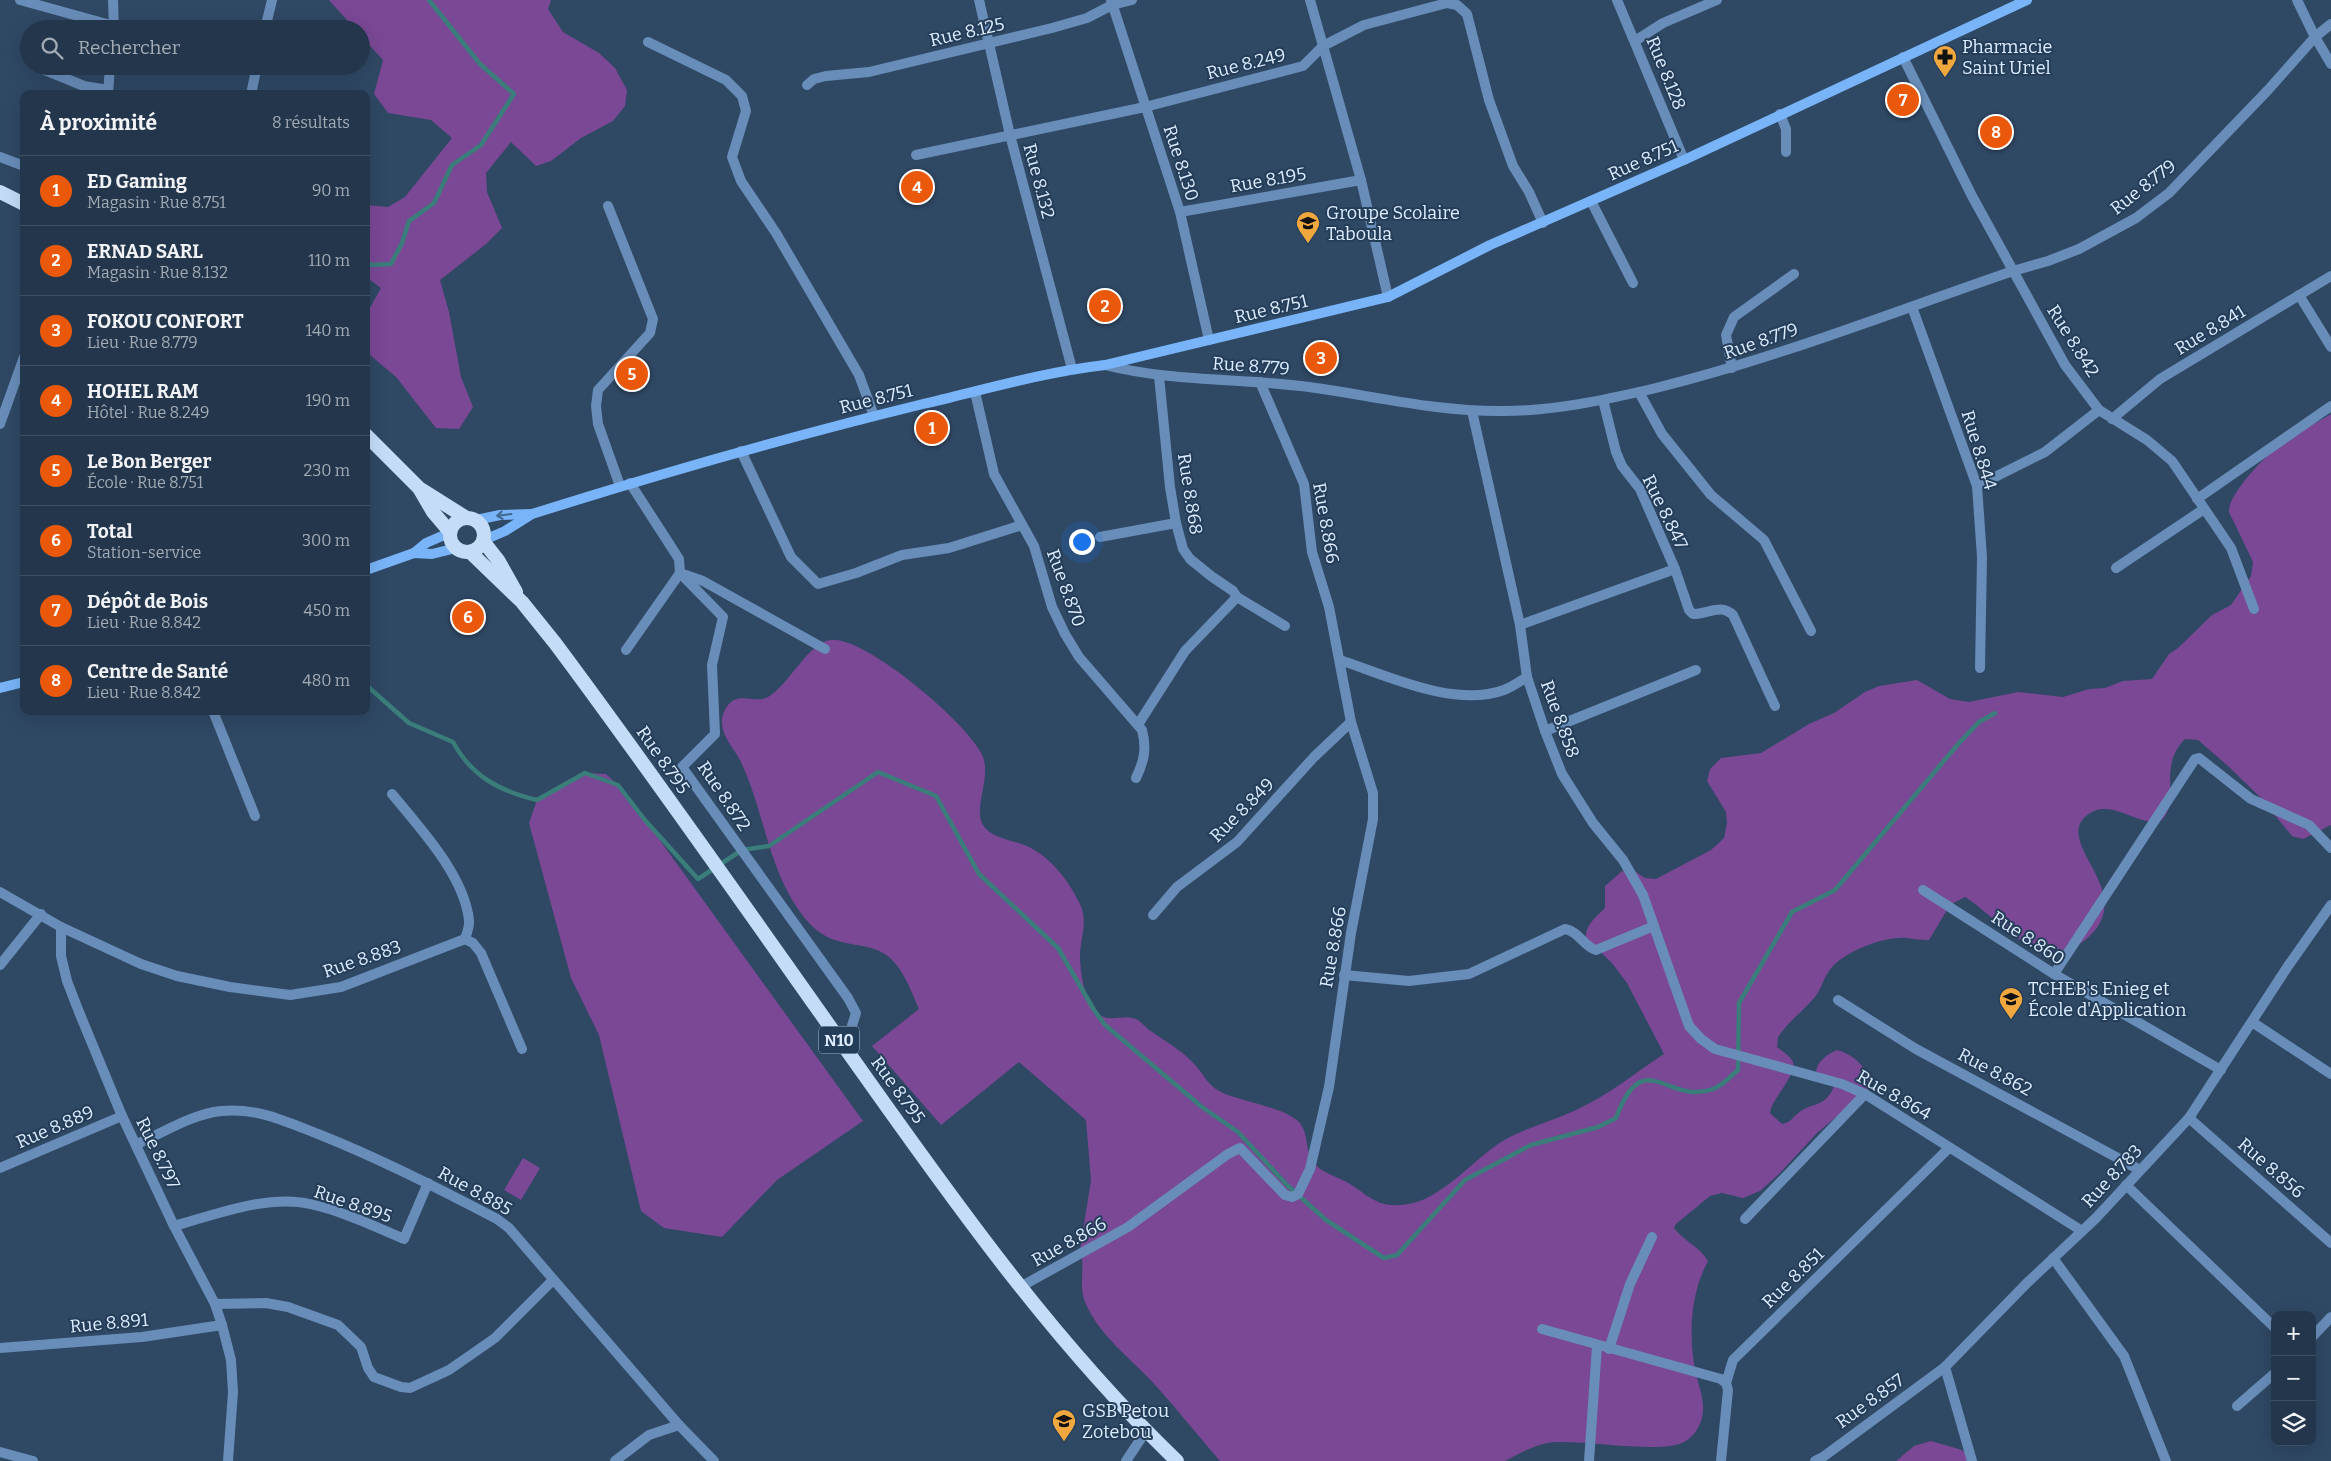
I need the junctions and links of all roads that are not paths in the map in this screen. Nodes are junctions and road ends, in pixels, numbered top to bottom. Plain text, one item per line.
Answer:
1 (20, 0) edge
2 (113, 0) edge
3 (272, 0) edge
4 (979, 0) edge
5 (1132, 0) edge
6 (1310, 0) edge
7 (1617, 0) edge
8 (1717, 0) edge
9 (2027, 0) edge
10 (2297, 0) edge
11 (1112, 2) edge
12 (90, 20) edge
13 (114, 20) edge
14 (267, 20) edge
15 (2331, 24) edge
16 (2315, 37) junction
17 (1635, 41) junction
18 (648, 42) dead end
19 (990, 42) junction
20 (1323, 46) junction
21 (1903, 57) junction
22 (2331, 64) edge
23 (56, 75) edge
24 (109, 75) edge
25 (255, 75) edge
26 (807, 86) dead end
27 (100, 90) edge
28 (108, 90) edge
29 (252, 90) edge
30 (1145, 107) junction
31 (1780, 114) junction
32 (1010, 135) junction
33 (1786, 152) dead end
34 (916, 155) dead end
35 (0, 158) edge
36 (1684, 160) junction
37 (20, 165) edge
38 (1361, 180) junction
39 (0, 192) edge
40 (1591, 201) junction
41 (20, 202) edge
42 (608, 206) dead end
43 (1180, 212) junction
44 (1543, 222) junction
45 (2013, 271) junction
46 (1794, 274) dead end
47 (2331, 276) edge
48 (1633, 284) dead end
49 (2299, 295) junction
50 (1388, 296) junction
51 (1912, 307) junction
52 (1208, 340) junction
53 (2331, 347) edge
54 (1105, 365) junction
55 (20, 368) edge
56 (1732, 368) junction
57 (1072, 369) junction
58 (1159, 376) junction
59 (1260, 382) junction
60 (975, 392) junction
61 (1639, 392) junction
62 (1603, 400) junction
63 (2331, 406) edge
64 (2098, 410) junction
65 (1472, 411) junction
66 (874, 416) junction
67 (2112, 419) junction
68 (0, 424) edge
69 (370, 439) edge
70 (741, 451) junction
71 (625, 485) junction
72 (1977, 486) junction
73 (419, 488) junction
74 (2197, 499) junction
75 (2204, 509) junction
76 (532, 514) junction
77 (471, 518) junction
78 (1176, 523) junction
79 (1022, 525) junction
80 (450, 532) junction
81 (1100, 537) dead end
82 (484, 540) junction
83 (463, 550) junction
84 (414, 554) junction
85 (2116, 568) dead end
86 (370, 569) edge
87 (1675, 569) junction
88 (680, 573) junction
89 (1238, 597) junction
90 (522, 602) junction
91 (2254, 608) dead end
92 (1520, 625) junction
93 (1285, 626) dead end
94 (1811, 631) dead end
95 (826, 649) dead end
96 (626, 650) dead end
97 (1340, 660) junction
98 (1980, 668) dead end
99 (1696, 670) dead end
100 (1528, 677) junction
101 (20, 683) edge
102 (0, 688) edge
103 (1775, 706) dead end
104 (215, 715) edge
105 (1351, 722) junction
106 (1139, 723) junction
107 (1545, 731) junction
108 (1136, 778) dead end
109 (392, 794) dead end
110 (255, 816) dead end
111 (2331, 848) edge
112 (1923, 890) dead end
113 (0, 892) edge
114 (2331, 906) edge
115 (41, 914) junction
116 (1153, 915) dead end
117 (1654, 926) junction
118 (61, 927) junction
119 (465, 938) junction
120 (0, 965) edge
121 (2054, 974) junction
122 (1344, 975) junction
123 (1838, 1000) dead end
124 (1683, 1012) joint
125 (2252, 1022) junction
126 (840, 1041) junction
127 (522, 1049) dead end
128 (2221, 1070) junction
129 (2331, 1074) edge
130 (1865, 1094) junction
131 (122, 1116) junction
132 (2189, 1118) junction
133 (136, 1144) junction
134 (1949, 1148) junction
135 (0, 1168) edge
136 (2140, 1170) junction
137 (428, 1183) junction
138 (2126, 1185) junction
139 (1745, 1219) dead end
140 (174, 1226) junction
141 (2082, 1231) junction
142 (1652, 1237) dead end
143 (2331, 1243) edge
144 (2053, 1258) junction
145 (553, 1280) junction
146 (1022, 1286) junction
147 (215, 1304) junction
148 (2331, 1317) edge
149 (2271, 1324) edge
150 (222, 1325) junction
151 (1542, 1329) dead end
152 (2316, 1333) edge
153 (1597, 1346) junction
154 (0, 1348) edge
155 (1609, 1349) junction
156 (1945, 1367) junction
157 (2271, 1376) edge
158 (1726, 1383) junction
159 (2236, 1406) dead end
160 (679, 1425) junction
161 (1146, 1431) junction
162 (0, 1452) edge
163 (32, 1461) edge
164 (228, 1461) edge
165 (615, 1461) edge
166 (714, 1461) edge
167 (1126, 1461) edge
168 (1177, 1461) edge
169 (1590, 1461) edge
170 (1722, 1461) edge
171 (1815, 1461) edge
172 (1972, 1461) edge
173 (2166, 1461) edge

1 - 12 street
2 - 13 street
3 - 14 street
4 - 19 street, Rue 8.132
5 - 11 street, Rue 8.125
6 - 20 street
7 - 17 street, Rue 8.128
8 - 17 street
9 - 21 main road, Rue 8.751
10 - 16 street
11 - 19 street, Rue 8.125
11 - 30 street, Rue 8.130
15 - 16 street, Rue 8.779
16 - 22 street
16 - 45 street, Rue 8.779
17 - 36 street, Rue 8.128
18 - 66 street
19 - 26 street, Rue 8.125
19 - 32 street, Rue 8.132
20 - 30 street, Rue 8.249
20 - 38 street
20 - 44 street, Rue 8.249
21 - 31 main road, Rue 8.751
21 - 45 street, Rue 8.842
23 - 27 street
24 - 28 street
25 - 29 street
30 - 32 street, Rue 8.249
30 - 43 street, Rue 8.130
31 - 33 street
31 - 36 main road, Rue 8.751
32 - 34 street, Rue 8.249
32 - 57 street, Rue 8.132
35 - 37 street
36 - 40 main road, Rue 8.751
38 - 43 street, Rue 8.195
38 - 50 street
39 - 41 highway
40 - 44 main road, Rue 8.751
40 - 48 street
42 - 71 street, Rue 8.872
43 - 52 street, Rue 8.130
44 - 50 main road, Rue 8.751
45 - 51 street, Rue 8.779
45 - 64 street, Rue 8.842
46 - 56 street
47 - 49 street, Rue 8.841
49 - 53 street
49 - 67 street, Rue 8.841
50 - 52 main road, Rue 8.751
51 - 56 street, Rue 8.779
51 - 72 street, Rue 8.844
52 - 54 main road, Rue 8.751
54 - 57 main road, Rue 8.751
54 - 58 street, Rue 8.779
55 - 68 street
56 - 61 street, Rue 8.779
57 - 60 main road, Rue 8.751
58 - 59 street, Rue 8.779
58 - 78 street, Rue 8.868
59 - 65 street, Rue 8.779
59 - 97 street, Rue 8.866
60 - 66 main road, Rue 8.751
60 - 79 street, Rue 8.870
61 - 62 street, Rue 8.779
61 - 94 street
62 - 65 street, Rue 8.779
62 - 87 street, Rue 8.847
63 - 74 street
64 - 67 street, Rue 8.842
64 - 72 street
65 - 92 street, Rue 8.858
66 - 70 main road, Rue 8.751
67 - 74 street, Rue 8.842
69 - 73 highway
70 - 71 main road, Rue 8.751
70 - 79 street
71 - 76 main road, Rue 8.751
71 - 88 street, Rue 8.872
72 - 98 street, Rue 8.844
73 - 77 highway
73 - 80 highway
74 - 75 street, Rue 8.842
75 - 85 street
75 - 91 street, Rue 8.842
76 -> 77 main road
76 - 82 main road, Rue 8.751
77 - 80 highway
77 - 82 highway
78 - 81 street
78 - 89 street, Rue 8.868
79 - 106 street, Rue 8.870
80 - 83 highway
80 - 84 main road
82 - 83 highway
82 - 90 highway, Rue 8.795 / N10
83 - 84 main road
83 - 90 highway, Rue 8.795 / N10
84 - 86 main road
87 - 92 street, Rue 8.847
87 - 103 street
88 - 95 street
88 - 96 street
88 - 126 street, Rue 8.872
89 - 93 street, Rue 8.868
89 - 106 street
90 - 126 highway, Rue 8.795 / N10
92 - 100 street, Rue 8.858
97 - 100 street
97 - 105 street, Rue 8.866
99 - 107 street
100 - 107 street, Rue 8.858
101 - 102 main road
104 - 110 street
105 - 116 street, Rue 8.849
105 - 122 street, Rue 8.866
106 - 108 street, Rue 8.870
107 - 117 street, Rue 8.858
109 - 119 street
111 - 121 street
112 - 121 street, Rue 8.860
113 - 115 street
114 - 125 street, Rue 8.783
115 - 118 street
115 - 120 street
117 - 122 street
117 - 124 street, Rue 8.858
118 - 119 street, Rue 8.883
118 - 131 street, Rue 8.797
119 - 127 street
121 - 128 street, Rue 8.860
122 - 146 street, Rue 8.866
123 - 136 street, Rue 8.862
124 - 130 street, Rue 8.864
125 - 128 street, Rue 8.783
125 - 129 street
126 - 146 highway, Rue 8.795 / N10
128 - 132 street, Rue 8.783
130 - 134 street, Rue 8.864
130 - 139 street
131 - 133 street, Rue 8.797
131 - 135 street, Rue 8.889
132 - 136 street, Rue 8.783
132 - 143 street, Rue 8.856
133 - 137 street, Rue 8.885
133 - 140 street, Rue 8.797
134 - 141 street, Rue 8.864
134 - 158 street, Rue 8.851
136 - 138 street, Rue 8.783
137 - 140 street, Rue 8.895
137 - 145 street, Rue 8.885
138 - 141 street, Rue 8.783
138 - 149 street
140 - 147 street, Rue 8.797
141 - 144 street, Rue 8.783
142 - 155 street
144 - 156 street, Rue 8.783
144 - 173 street
145 - 147 street
145 - 160 street, Rue 8.885
146 - 161 highway, Rue 8.795 / N10
147 - 150 street, Rue 8.797
148 - 152 street
150 - 154 street, Rue 8.891
150 - 164 street, Rue 8.797
151 - 153 street
153 - 155 street
153 - 169 street
155 - 158 street
156 - 171 street, Rue 8.857
156 - 172 street
157 - 159 street
158 - 170 street, Rue 8.851
160 - 165 street
160 - 166 street, Rue 8.885
161 - 167 street
161 - 168 highway, Rue 8.795 / N10
162 - 163 street

